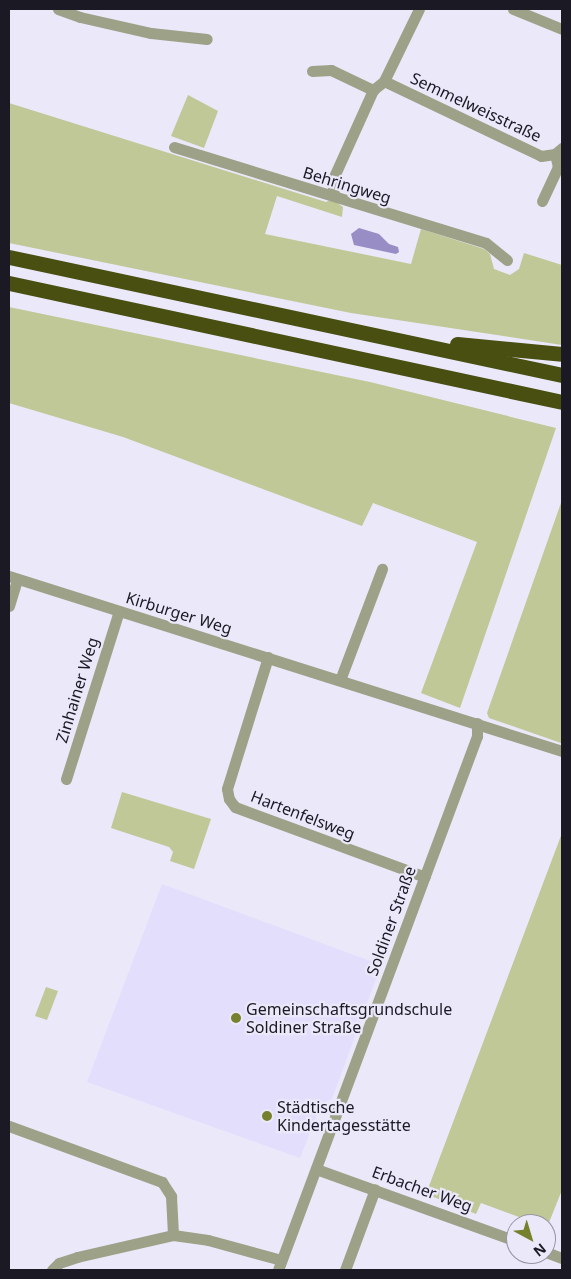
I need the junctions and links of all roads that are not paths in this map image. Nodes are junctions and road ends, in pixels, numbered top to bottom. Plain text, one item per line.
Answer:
1 (58, 9) edge
2 (420, 9) edge
3 (513, 9) edge
4 (562, 29) edge
5 (207, 39) dead end
6 (312, 71) dead end
7 (384, 81) junction
8 (374, 90) junction
9 (174, 147) dead end
10 (559, 151) edge
11 (334, 194) junction
12 (542, 201) dead end
13 (9, 257) edge
14 (507, 260) dead end
15 (9, 283) edge
16 (368, 335) junction
17 (562, 354) edge
18 (562, 375) edge
19 (562, 402) edge
20 (382, 569) dead end
21 (13, 578) edge
22 (9, 606) edge
23 (119, 611) junction
24 (268, 657) junction
25 (340, 680) junction
26 (477, 723) junction
27 (562, 751) edge
28 (66, 779) dead end
29 (425, 877) junction
30 (9, 1126) edge
31 (316, 1169) junction
32 (375, 1189) junction
33 (173, 1235) junction
34 (506, 1237) edge
35 (280, 1265) edge
36 (52, 1270) edge
37 (345, 1270) edge

1 - 5 street
2 - 7 street, Semmelweisstraße
3 - 4 street
6 - 8 street
7 - 8 street, Semmelweisstraße
7 - 10 street, Semmelweisstraße
8 - 11 street, Semmelweisstraße
9 - 11 street, Behringweg
10 - 12 street, Semmelweisstraße
11 - 14 street, Behringweg
13 - 16 highway
15 - 19 highway
16 - 17 highway
16 - 18 highway
20 - 25 street
21 - 22 street
21 - 23 street, Kirburger Weg
23 - 24 street, Kirburger Weg
23 - 28 street, Zinhainer Weg
24 - 25 street, Kirburger Weg
24 - 29 street, Hartenfelsweg
25 - 26 street, Kirburger Weg
26 - 27 street, Kirburger Weg
26 - 29 street, Soldiner Straße
29 - 31 street, Soldiner Straße
30 - 33 street
31 - 32 street, Erbacher Weg
31 - 35 street, Soldiner Straße
32 - 34 street, Erbacher Weg
32 - 37 street
33 - 35 street
33 - 36 street

